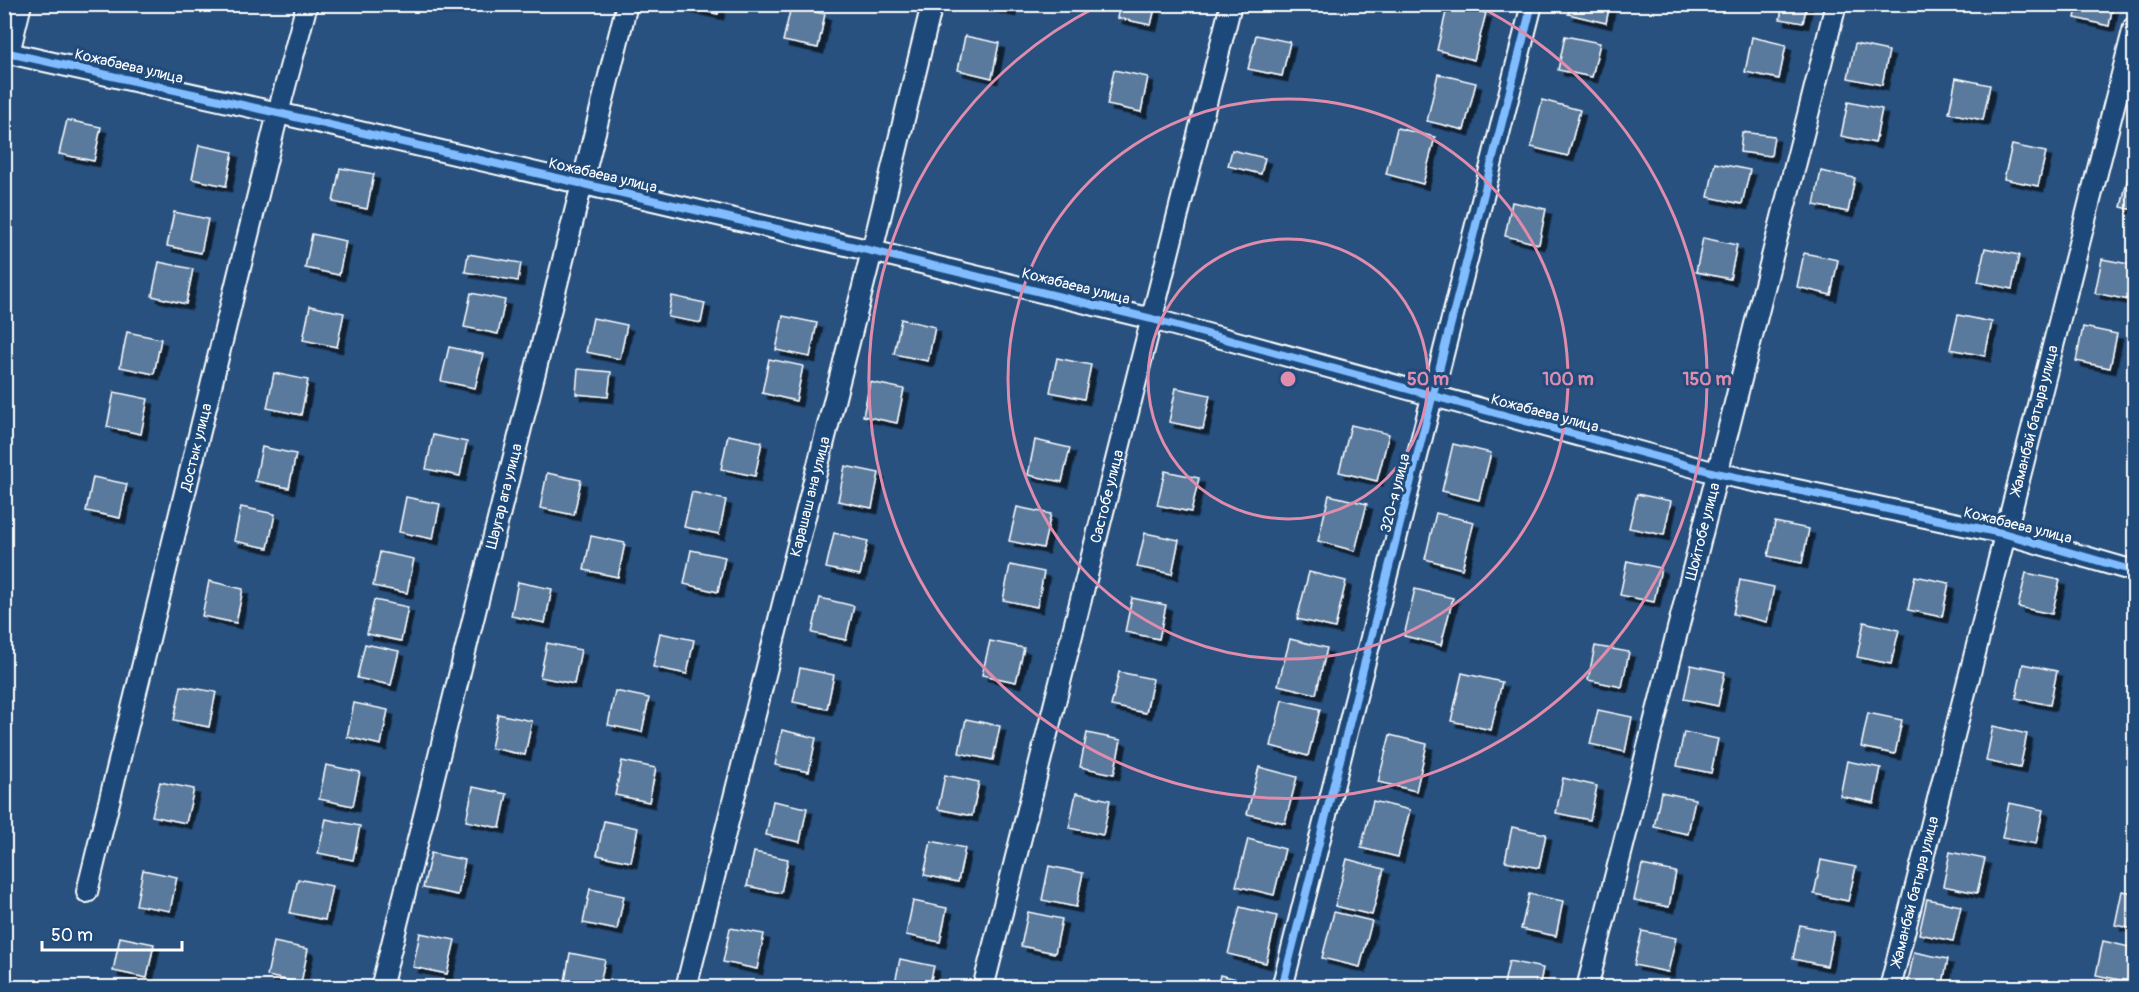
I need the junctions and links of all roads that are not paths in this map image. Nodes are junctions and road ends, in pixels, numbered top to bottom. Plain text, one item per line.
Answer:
1 (21, 4) edge
2 (307, 4) edge
3 (627, 4) edge
4 (932, 4) edge
5 (1231, 4) edge
6 (1532, 4) edge
7 (1836, 4) edge
8 (2134, 27) edge
9 (7, 53) edge
10 (278, 113) junction
11 (583, 184) junction
12 (872, 251) junction
13 (1152, 319) junction
14 (1433, 396) junction
15 (1716, 473) junction
16 (2006, 534) junction
17 (2134, 571) edge
18 (87, 892) dead end
19 (381, 987) edge
20 (686, 987) edge
21 (983, 987) edge
22 (1282, 987) edge
23 (1587, 987) edge
24 (1890, 987) edge

1 - 9 street
2 - 10 street, Достык улица
3 - 11 street, Шаугар ага улица
4 - 12 street, Карашаш ана улица
5 - 13 street, Састобе улица
6 - 14 street, 320-я улица
7 - 15 street, Шойтобе улица
8 - 16 street, Жаманбай батыра улица
9 - 10 street, Кожабаева улица
10 - 11 street, Кожабаева улица
10 - 18 street, Достык улица
11 - 12 street, Кожабаева улица
11 - 19 street, Шаугар ага улица
12 - 13 street, Кожабаева улица
12 - 20 street, Карашаш ана улица
13 - 14 street, Кожабаева улица
13 - 21 street, Састобе улица
14 - 15 street, Кожабаева улица
14 - 22 street, 320-я улица
15 - 16 street, Кожабаева улица
15 - 23 street, Шойтобе улица
16 - 17 street, Кожабаева улица
16 - 24 street, Жаманбай батыра улица

